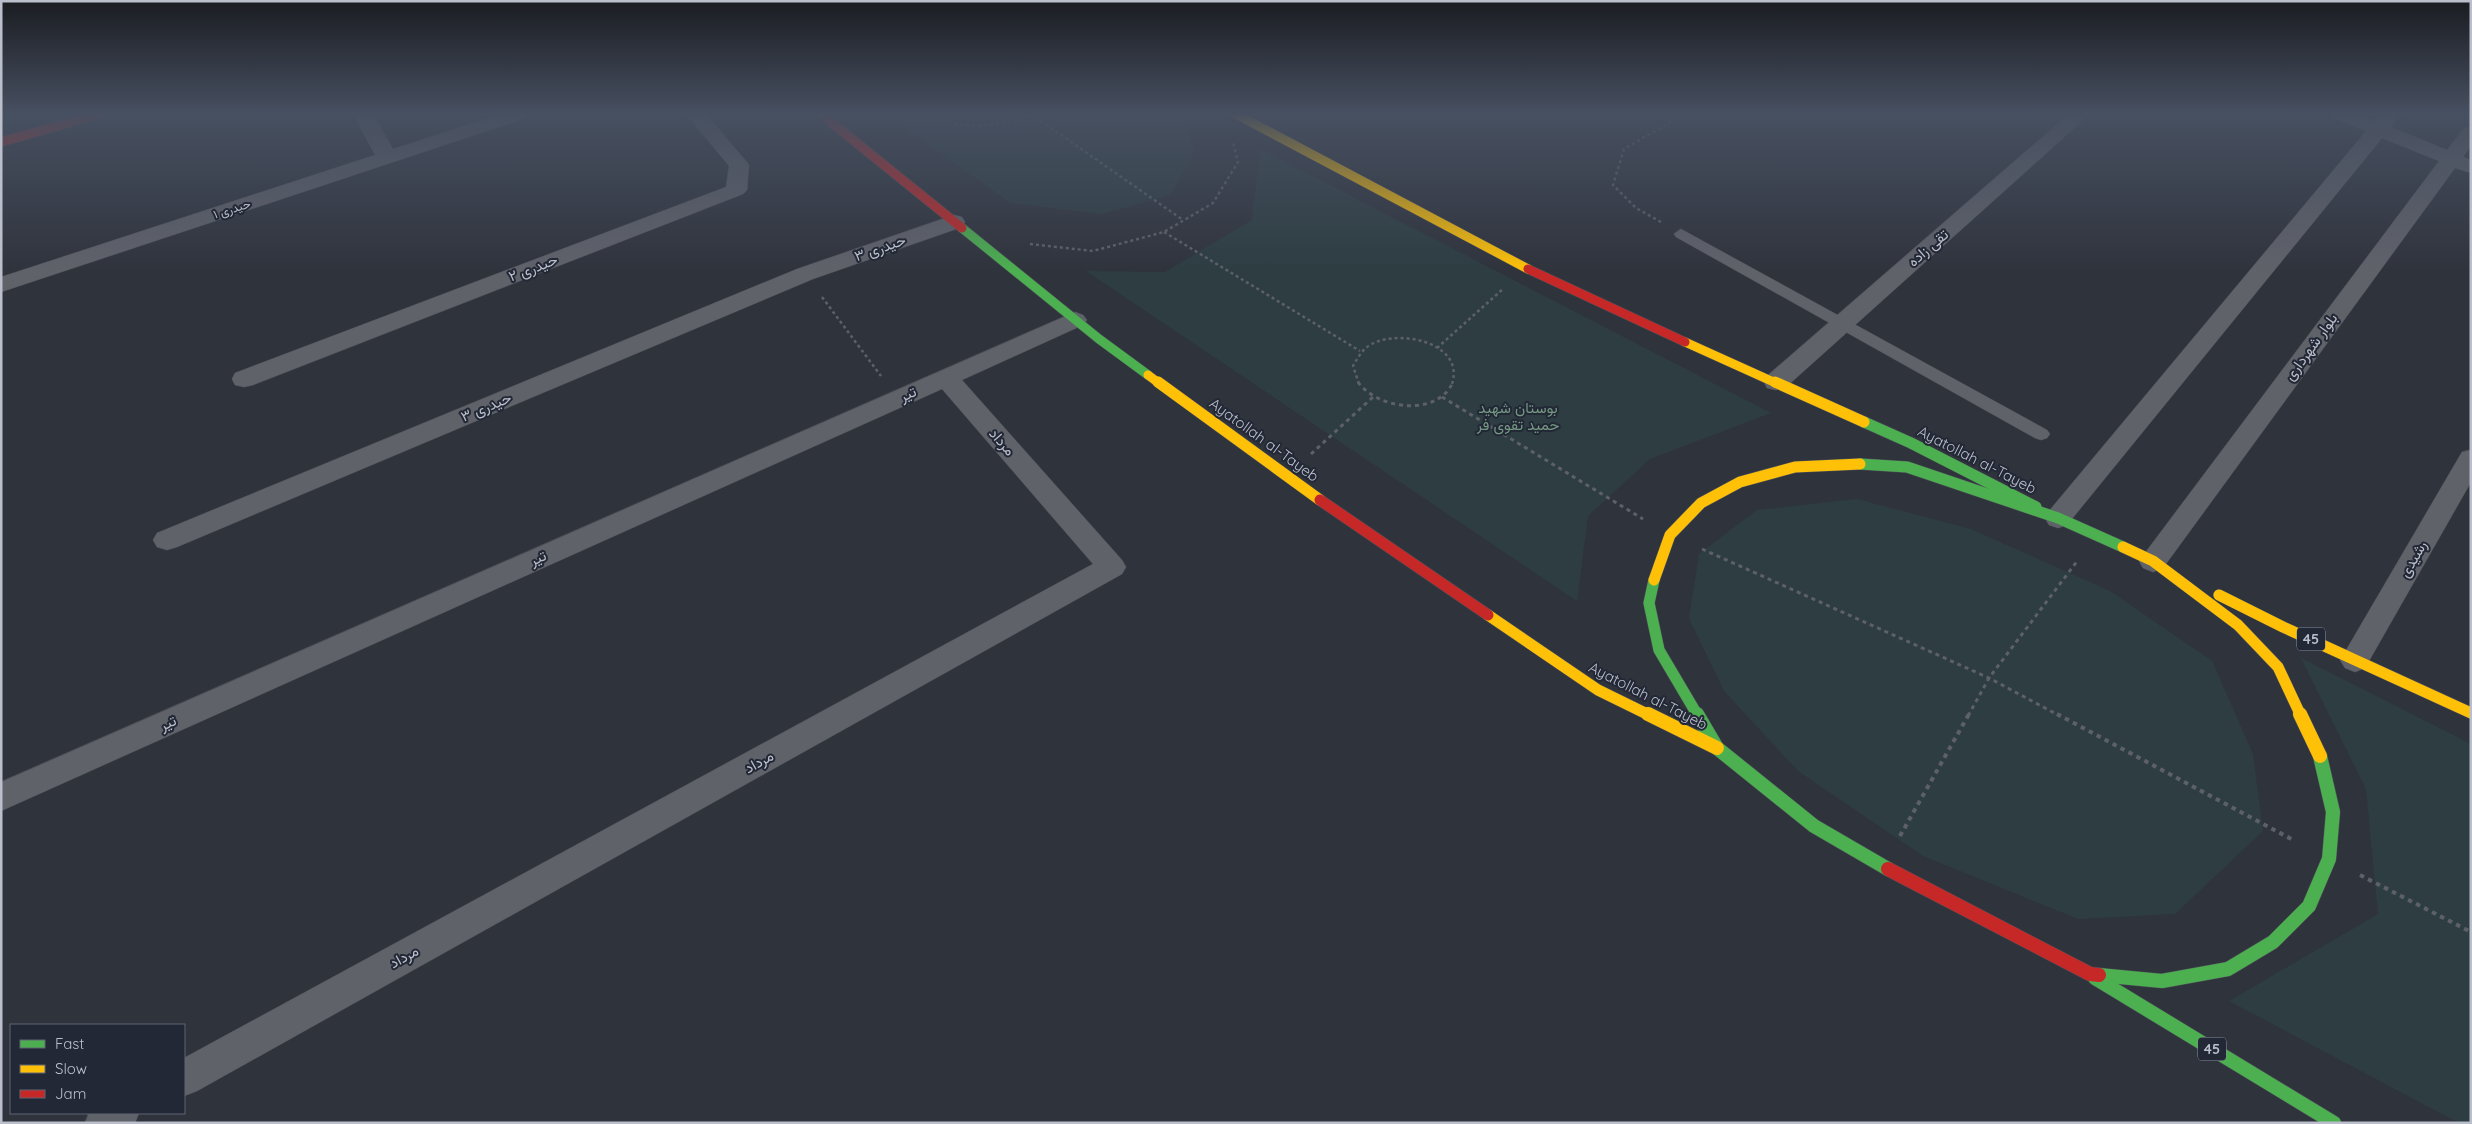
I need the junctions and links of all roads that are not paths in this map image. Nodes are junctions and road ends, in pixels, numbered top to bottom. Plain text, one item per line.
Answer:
1 (358, 166) edge
2 (739, 166) edge
3 (886, 166) edge
4 (1335, 166) edge
5 (2021, 166) edge
6 (2347, 166) edge
7 (2457, 166) edge
8 (954, 222) junction
9 (1681, 234) road end
10 (1, 285) edge
11 (1076, 320) junction
12 (1842, 324) junction
13 (945, 378) junction
14 (244, 379) dead end
15 (1776, 382) junction
16 (2041, 434) dead end
17 (2471, 459) edge
18 (2058, 518) junction
19 (167, 540) dead end
20 (2153, 562) junction
21 (2354, 660) junction
22 (2471, 713) edge
23 (1717, 748) junction
24 (1, 797) edge
25 (2090, 974) junction
26 (185, 1077) edge
27 (119, 1114) edge
28 (103, 1123) edge
29 (2334, 1123) edge

1 - 10 street, حیدری ۱
2 - 14 street, حیدری ۲
3 - 8 main road, Ayatollah al-Tayeb
4 - 15 main road, Ayatollah al-Tayeb
5 - 12 street, تقی زاده
6 - 18 street
7 - 20 street, بلوار شهرداری
8 - 11 main road, Ayatollah al-Tayeb
8 - 19 street, حیدری ۳
9 - 12 lane
11 - 13 street, تیر
11 - 23 main road, Ayatollah al-Tayeb
12 - 15 street, تقی زاده
12 - 16 lane
13 - 24 street, تیر
13 - 26 street, مرداد
15 - 18 main road, Ayatollah al-Tayeb
17 - 21 street, رشیدی
18 - 20 main road
18 - 23 main road
20 - 21 main road, 45
20 - 25 main road
21 - 22 main road, 45
23 - 25 main road
25 - 29 main road, 45
27 - 28 street

